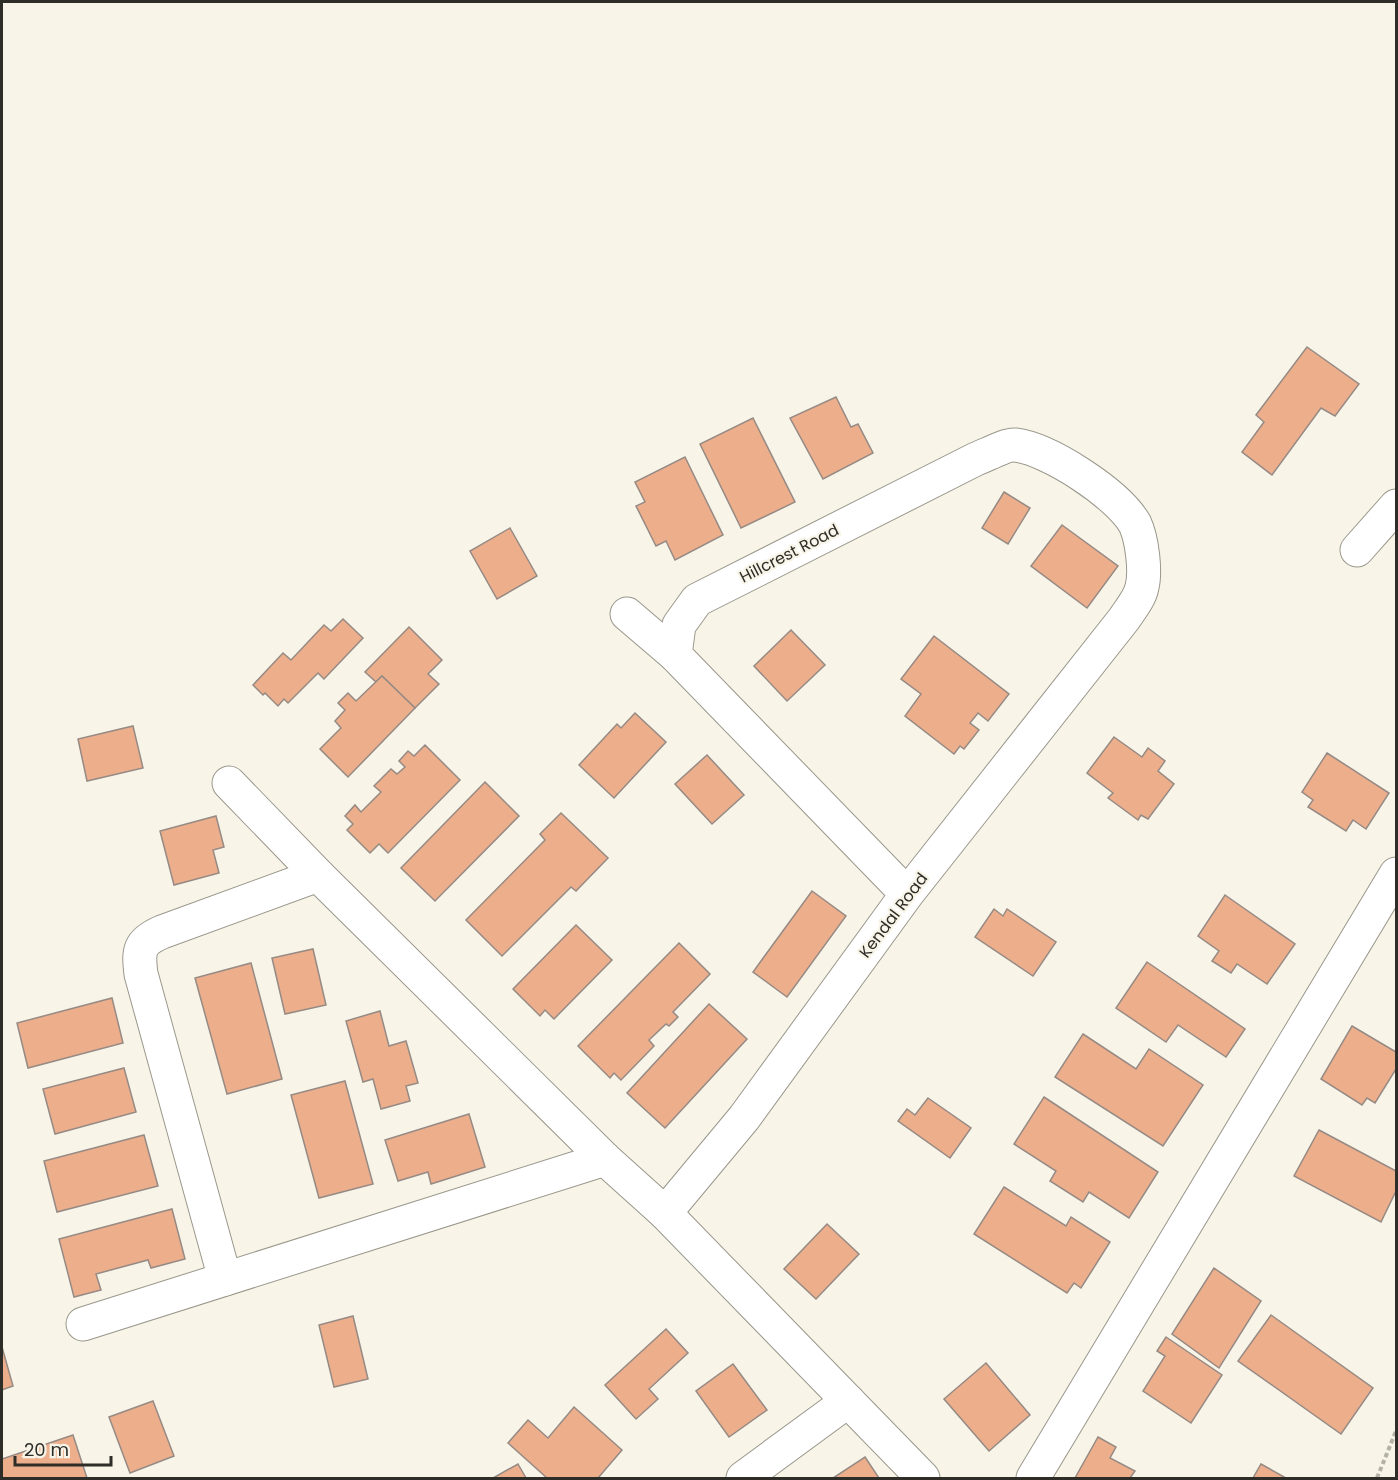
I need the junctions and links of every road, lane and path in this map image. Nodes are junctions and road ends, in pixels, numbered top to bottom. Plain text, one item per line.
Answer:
1 (1396, 506) edge
2 (1357, 550) dead end
3 (627, 614) dead end
4 (1124, 619) joint
5 (675, 655) junction
6 (229, 783) dead end
7 (1396, 874) edge
8 (318, 875) junction
9 (907, 894) junction
10 (605, 1159) junction
11 (665, 1213) junction
12 (225, 1279) junction
13 (83, 1324) dead end
14 (848, 1401) junction
15 (1396, 1431) edge
16 (743, 1479) edge
17 (923, 1479) edge
18 (1033, 1479) edge
19 (1377, 1479) edge

1 - 2 street
3 - 5 street
4 - 5 street, Hillcrest Road
4 - 9 street, Kendal Road
5 - 9 street
6 - 8 street
7 - 18 street
8 - 10 street
8 - 12 street
9 - 11 street, Kendal Road
10 - 11 street
10 - 12 street
11 - 14 street
12 - 13 street
14 - 16 street
14 - 17 street
15 - 19 path

